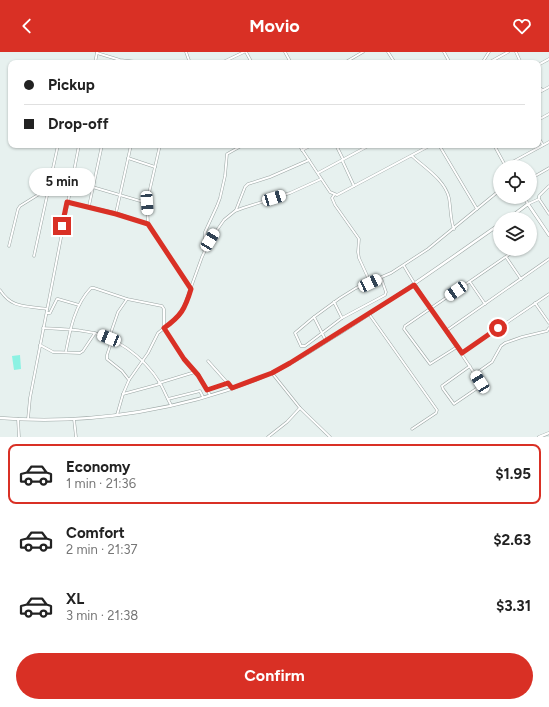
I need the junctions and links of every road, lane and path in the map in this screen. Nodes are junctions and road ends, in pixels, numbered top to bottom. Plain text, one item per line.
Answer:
1 (97, 52) edge
2 (245, 52) edge
3 (363, 52) edge
4 (508, 52) edge
5 (115, 60) edge
6 (228, 60) edge
7 (349, 60) edge
8 (493, 60) edge
9 (549, 87) edge
10 (543, 90) edge
11 (541, 142) edge
12 (549, 142) edge
13 (543, 145) joint
14 (57, 148) edge
15 (78, 148) edge
16 (101, 148) edge
17 (130, 148) edge
18 (159, 148) edge
19 (238, 148) edge
20 (306, 148) edge
21 (337, 148) edge
22 (364, 148) edge
23 (426, 148) edge
24 (442, 148) edge
25 (496, 148) edge
26 (538, 148) edge
27 (302, 150) joint
28 (412, 156) junction
29 (128, 158) junction
30 (309, 160) junction
31 (342, 160) junction
32 (502, 160) edge
33 (518, 160) edge
34 (155, 167) junction
35 (549, 168) edge
36 (318, 173) junction
37 (537, 175) edge
38 (321, 179) junction
39 (72, 181) junction
40 (549, 186) edge
41 (94, 187) junction
42 (354, 187) junction
43 (48, 188) junction
44 (69, 193) junction
45 (120, 194) junction
46 (334, 195) junction
47 (493, 196) edge
48 (539, 199) joint
49 (67, 202) junction
50 (147, 203) junction
51 (528, 204) joint
52 (89, 206) junction
53 (477, 210) junction
54 (235, 211) junction
55 (517, 212) edge
56 (116, 214) junction
57 (549, 214) edge
58 (148, 224) junction
59 (454, 229) junction
60 (493, 229) edge
61 (549, 235) edge
62 (10, 246) dead end
63 (204, 252) junction
64 (34, 256) dead end
65 (506, 257) joint
66 (549, 259) edge
67 (404, 266) junction
68 (381, 278) junction
69 (521, 279) junction
70 (470, 282) junction
71 (370, 283) junction
72 (414, 285) junction
73 (191, 289) junction
74 (0, 291) edge
75 (549, 294) edge
76 (127, 299) junction
77 (334, 302) junction
78 (535, 303) junction
79 (485, 304) junction
80 (79, 305) junction
81 (47, 309) junction
82 (430, 309) junction
83 (46, 313) junction
84 (369, 314) junction
85 (314, 317) junction
86 (342, 318) junction
87 (549, 323) edge
88 (43, 328) junction
89 (164, 328) junction
90 (549, 328) edge
91 (70, 330) junction
92 (446, 331) junction
93 (95, 333) junction
94 (322, 333) junction
95 (109, 338) junction
96 (112, 340) junction
97 (326, 341) junction
98 (40, 345) junction
99 (457, 347) junction
100 (66, 352) junction
101 (462, 353) junction
102 (142, 361) junction
103 (208, 361) dead end
104 (470, 366) junction
105 (195, 372) junction
106 (272, 373) junction
107 (475, 374) junction
108 (129, 380) junction
109 (228, 383) junction
110 (160, 384) junction
111 (232, 388) junction
112 (207, 390) junction
113 (123, 394) junction
114 (184, 395) junction
115 (210, 395) junction
116 (203, 397) junction
117 (168, 399) junction
118 (186, 401) junction
119 (171, 405) junction
120 (300, 408) junction
121 (117, 415) junction
122 (0, 418) edge
123 (18, 419) junction
124 (28, 419) junction
125 (74, 419) junction
126 (412, 429) dead end
127 (549, 433) edge
128 (19, 437) edge
129 (76, 437) edge
130 (268, 437) edge
131 (329, 437) edge
132 (540, 437) edge

1 - 5 street
2 - 6 street
3 - 7 street
4 - 8 street
9 - 10 street
11 - 13 street
12 - 13 street
14 - 43 street
15 - 39 street
16 - 41 street
17 - 29 street
18 - 34 street
19 - 63 street
20 - 27 street
21 - 31 street
22 - 31 street
23 - 28 street
24 - 53 street
25 - 32 street
26 - 33 street
27 - 30 street
28 - 42 street
28 - 59 street
29 - 34 street
29 - 45 street
30 - 36 street
30 - 54 street
31 - 36 street
31 - 42 street
34 - 50 street
35 - 37 street
36 - 38 street
38 - 46 street
38 - 54 street
39 - 41 street
39 - 44 street
40 - 48 street
41 - 45 street
41 - 52 street
42 - 46 street
43 - 44 street
43 - 62 street
43 - 64 street
44 - 49 street
45 - 50 street
45 - 56 street
46 - 71 street
47 - 53 street
48 - 57 street
49 - 52 street
49 - 81 street
50 - 58 street
51 - 55 street
51 - 61 street
52 - 56 street
53 - 59 street
54 - 63 street
56 - 58 street
58 - 73 street
59 - 67 street
60 - 72 street
63 - 73 street
65 - 69 street
65 - 70 street
66 - 69 street
67 - 68 street
67 - 72 street
68 - 71 street
68 - 86 street
69 - 79 street
70 - 79 street
70 - 82 street
71 - 77 street
72 - 82 street
72 - 84 street
73 - 89 street
74 - 81 street
75 - 78 street
76 - 80 street
76 - 89 street
76 - 95 street
77 - 85 street
77 - 86 street
78 - 87 street
78 - 101 street
79 - 92 street
80 - 83 street
80 - 91 street
81 - 83 street
82 - 92 street
82 - 99 street
83 - 88 street
84 - 97 street
84 - 126 street
85 - 94 street
85 - 94 street
86 - 94 street
87 - 90 street
88 - 91 street
88 - 98 street
89 - 102 street
89 - 105 street
90 - 107 street
91 - 93 street
91 - 100 street
92 - 99 street
93 - 95 street
93 - 100 street
94 - 97 street
95 - 96 street
96 - 102 street
96 - 108 street
97 - 106 street
98 - 100 street
98 - 124 street
99 - 101 street
101 - 104 street
102 - 108 street
102 - 110 street
103 - 109 street
104 - 107 street
104 - 107 street
105 - 110 street
105 - 112 street
106 - 111 street
106 - 120 street
108 - 113 street
109 - 111 street
109 - 112 street
110 - 113 street
110 - 117 street
111 - 115 street
112 - 115 street
113 - 121 street
114 - 116 street
114 - 117 street
114 - 118 street
115 - 116 street
116 - 118 street
117 - 119 street
118 - 119 street
119 - 121 street
120 - 130 street
120 - 131 street
121 - 125 street
122 - 123 street
123 - 124 street
123 - 128 street
124 - 125 street
125 - 129 street
127 - 132 street

